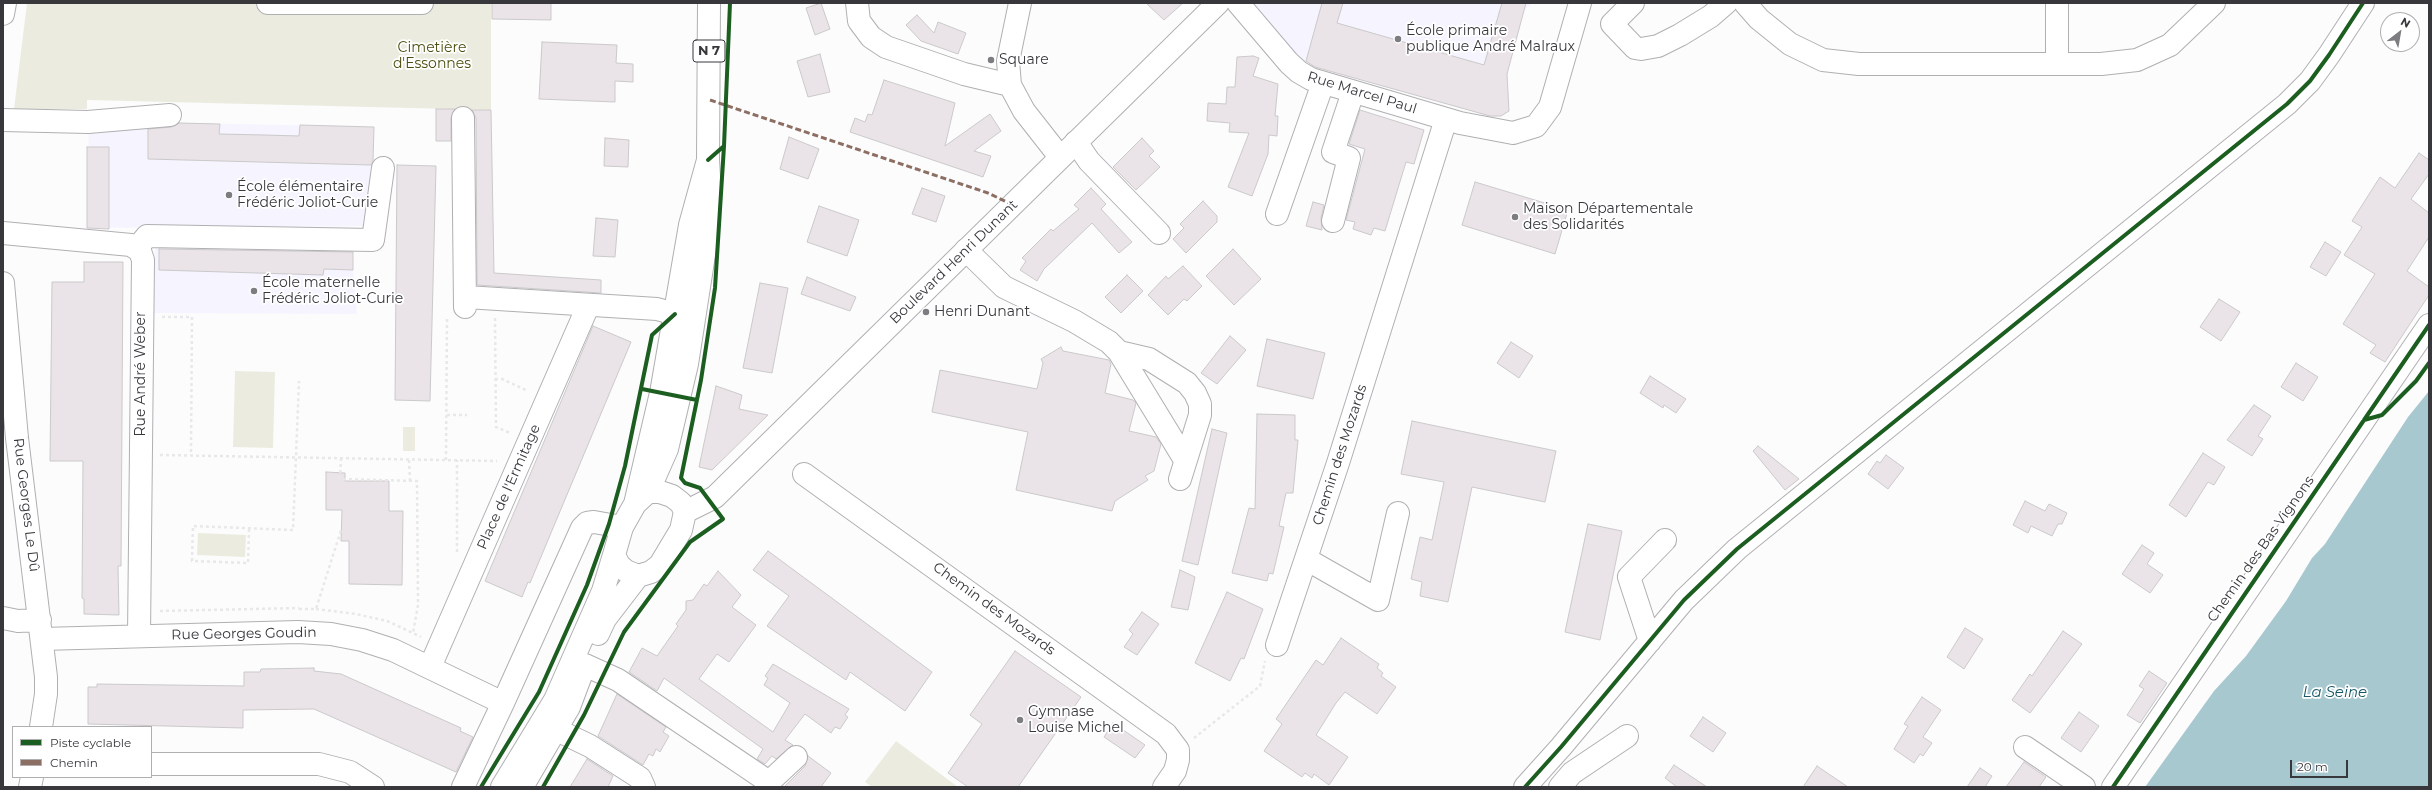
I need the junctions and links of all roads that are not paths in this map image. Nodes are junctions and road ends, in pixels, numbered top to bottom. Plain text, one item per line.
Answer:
1 (5, 3) edge
2 (268, 3) edge
3 (298, 3) edge
4 (422, 3) edge
5 (709, 3) edge
6 (857, 3) edge
7 (1020, 3) edge
8 (1218, 3) edge
9 (1238, 3) edge
10 (1580, 3) edge
11 (1633, 3) edge
12 (1726, 3) edge
13 (1745, 3) edge
14 (2057, 3) edge
15 (2214, 3) edge
16 (2363, 3) edge
17 (3, 14) edge
18 (2057, 64) junction
19 (1323, 83) junction
20 (1010, 85) junction
21 (1353, 92) junction
22 (170, 115) dead end
23 (463, 118) dead end
24 (3, 120) edge
25 (1446, 120) junction
26 (1076, 142) junction
27 (1060, 157) junction
28 (708, 160) junction
29 (384, 168) dead end
30 (1277, 214) dead end
31 (1333, 221) dead end
32 (3, 232) edge
33 (1159, 233) dead end
34 (137, 248) junction
35 (966, 250) junction
36 (3, 283) edge
37 (588, 306) junction
38 (675, 314) junction
39 (2429, 325) edge
40 (1119, 352) junction
41 (687, 364) junction
42 (804, 474) dead end
43 (642, 498) junction
44 (685, 512) junction
45 (1398, 513) dead end
46 (622, 527) junction
47 (1665, 540) dead end
48 (614, 555) junction
49 (1306, 559) junction
50 (638, 576) junction
51 (3, 618) edge
52 (41, 629) junction
53 (139, 636) junction
54 (1650, 641) junction
55 (1277, 645) road end
56 (584, 665) junction
57 (430, 667) junction
58 (504, 702) junction
59 (41, 726) edge
60 (557, 730) junction
61 (1627, 736) dead end
62 (1562, 747) junction
63 (2025, 747) dead end
64 (796, 757) dead end
65 (152, 764) edge
66 (1566, 780) edge
67 (373, 787) edge
68 (463, 787) edge
69 (502, 787) edge
70 (522, 787) edge
71 (644, 787) edge
72 (1164, 787) edge
73 (1525, 787) edge
74 (2084, 787) edge
75 (2113, 787) edge

1 - 17 street
2 - 3 street
3 - 4 street
5 - 28 street, N 7
6 - 20 street
7 - 20 street
8 - 26 street, Boulevard Henri Dunant
9 - 19 street, Rue Marcel Paul
10 - 25 street, Rue Marcel Paul
11 - 12 street
13 - 18 street
14 - 18 street
15 - 18 street
16 - 54 street
19 - 21 street, Rue Marcel Paul
19 - 30 street
20 - 27 street
21 - 25 street, Rue Marcel Paul
21 - 31 street
22 - 24 street
23 - 37 street
25 - 49 street, Chemin des Mozards
26 - 27 street, Boulevard Henri Dunant
26 - 33 street
27 - 35 street, Boulevard Henri Dunant
28 - 38 street, N 7
28 - 41 street, N 7
29 - 34 street
32 - 34 street
34 - 53 street, Rue André Weber
35 - 40 street
35 - 44 street, Boulevard Henri Dunant
36 - 52 street, Rue Georges Le Dû
37 - 38 street
37 - 57 street, Place de l'Ermitage
38 - 41 street
38 - 43 street, N 7
39 - 75 street, Chemin des Bas Vignons
40 - 40 street
41 - 43 street, N 7
42 - 72 street, Chemin des Mozards
43 - 44 street
43 - 46 street, N 7
44 - 50 street
45 - 49 street
46 - 48 street, N 7
46 - 58 street
47 - 54 street
48 - 50 street
48 - 69 street, N 7
49 - 55 street, Chemin des Mozards
50 - 56 street
51 - 52 street, Rue Georges Goudin
52 - 53 street, Rue Georges Goudin
52 - 59 street, Rue Georges Le Dû
53 - 57 street, Rue Georges Goudin
54 - 62 street
56 - 60 street
56 - 64 street
57 - 58 street, Rue Georges Goudin
58 - 68 street
60 - 70 street
60 - 71 street
61 - 66 street
62 - 66 street
62 - 73 street
63 - 74 street
65 - 67 street

